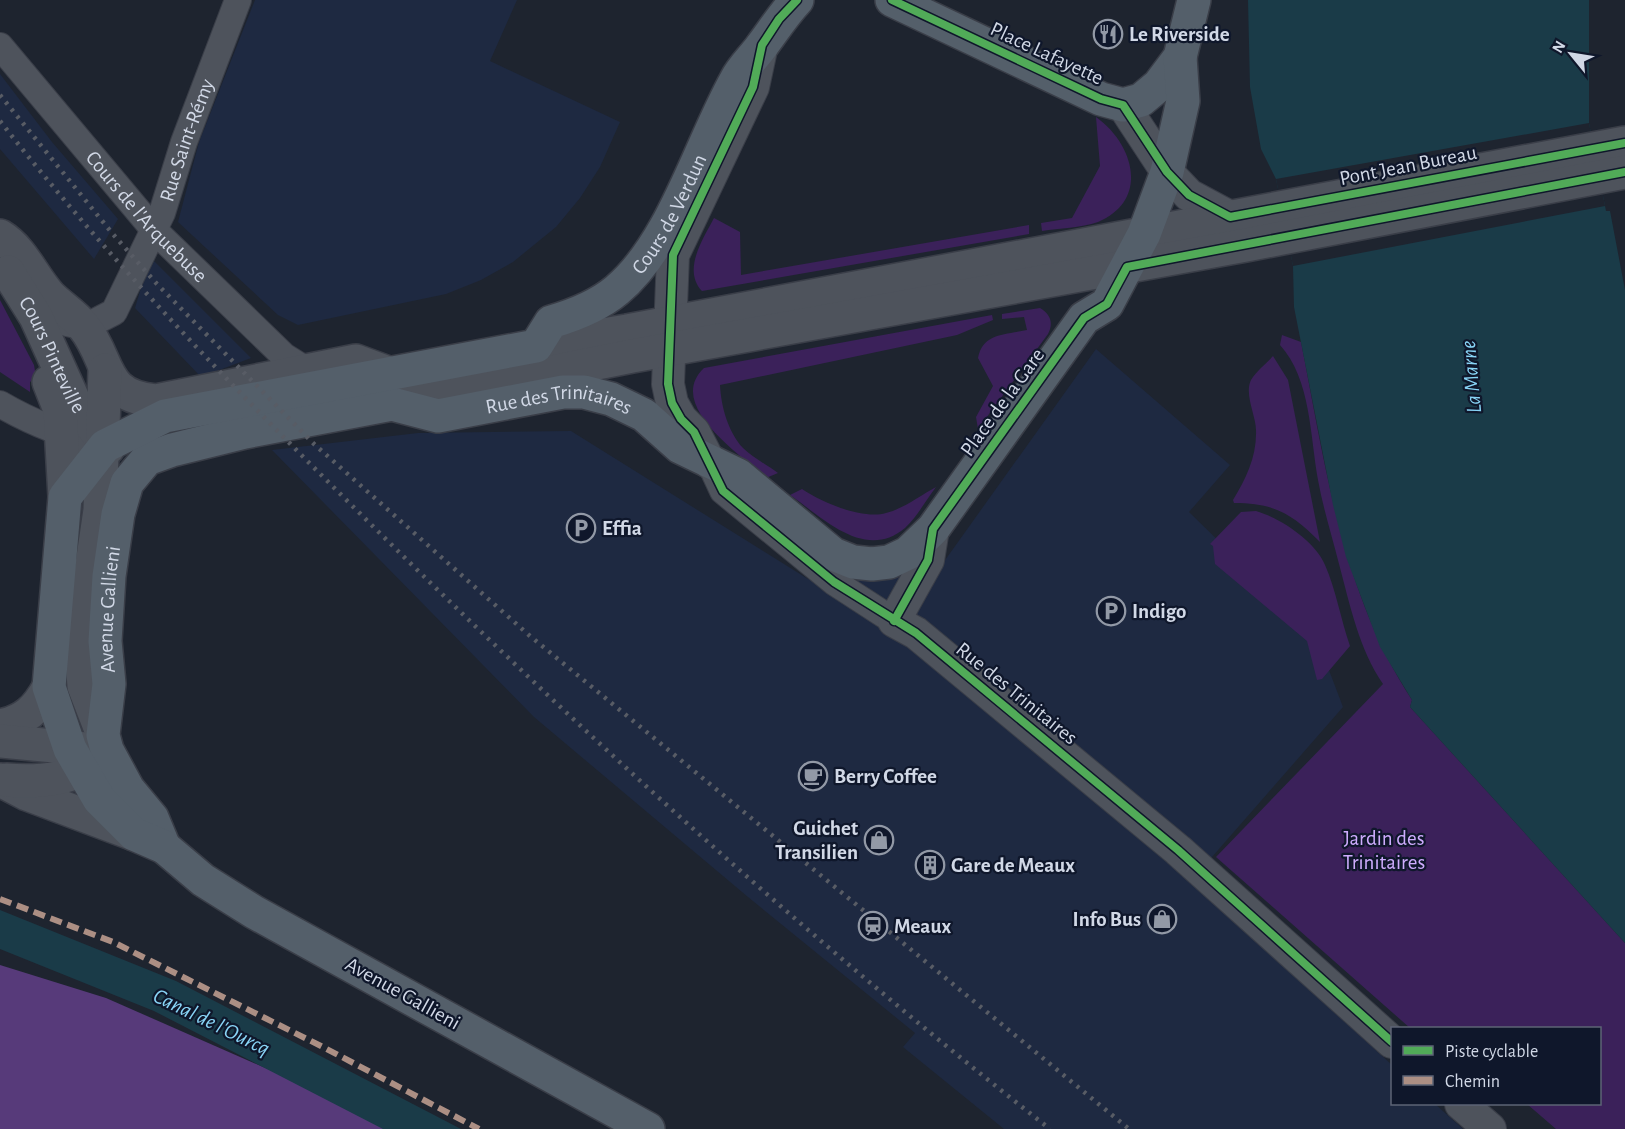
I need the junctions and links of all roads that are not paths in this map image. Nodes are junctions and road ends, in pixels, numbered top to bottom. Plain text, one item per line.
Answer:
1 (238, 0) edge
2 (772, 0) edge
3 (797, 0) edge
4 (892, 0) edge
5 (1194, 0) edge
6 (762, 45) junction
7 (0, 46) edge
8 (1180, 57) junction
9 (1123, 105) junction
10 (1611, 160) edge
11 (1167, 172) junction
12 (1230, 217) junction
13 (155, 231) junction
14 (1144, 234) junction
15 (0, 236) edge
16 (0, 264) edge
17 (1127, 267) junction
18 (0, 284) edge
19 (36, 317) junction
20 (85, 327) junction
21 (669, 336) junction
22 (536, 346) junction
23 (105, 370) junction
24 (308, 370) junction
25 (392, 389) junction
26 (0, 404) edge
27 (62, 435) junction
28 (105, 446) junction
29 (710, 463) junction
30 (138, 469) junction
31 (65, 497) junction
32 (933, 529) junction
33 (894, 621) junction
34 (49, 687) junction
35 (0, 726) edge
36 (0, 741) edge
37 (105, 742) junction
38 (76, 760) junction
39 (0, 780) edge
40 (134, 834) junction
41 (164, 847) junction
42 (1391, 1041) edge
43 (1462, 1105) edge
44 (648, 1129) edge
45 (1490, 1129) edge

1 - 13 street, Rue Saint-Rémy
2 - 6 street, Cours de Verdun
3 - 6 main road, Cours de Verdun
4 - 9 main road, Place Lafayette
5 - 8 main road
6 - 21 street, Rue des Trinitaires
6 - 22 main road, Cours de Verdun
7 - 13 street, Cours de l'Arquebuse
8 - 9 main road
8 - 11 main road
9 - 11 street
10 - 12 main road, Pont Jean Bureau
10 - 17 main road, Pont Jean Bureau
11 - 12 street
11 - 14 main road
12 - 14 main road, Pont Jean Bureau
13 - 20 street, Rue Saint-Rémy
13 - 24 street, Cours de l'Arquebuse
14 - 17 main road
14 - 21 main road, Pont Jean Bureau
15 - 20 main road, Cours Pinteville
16 - 19 main road, Cours Pinteville
17 - 21 main road, Pont Jean Bureau
17 - 32 main road, Place de la Gare
18 - 27 main road, Cours Pinteville
19 - 20 street
19 - 28 main road, Cours Pinteville
20 - 23 main road, Cours Pinteville
21 - 22 main road
21 - 25 main road
21 - 29 street, Rue des Trinitaires
22 - 25 main road
23 - 24 main road
23 - 28 main road
24 - 25 main road
25 - 28 main road
25 - 29 main road, Rue des Trinitaires
25 - 30 main road
26 - 27 street, Cours Pinteville
27 - 28 street, Cours Pinteville
27 - 31 main road, Cours Pinteville
28 - 30 main road, Cours Pinteville
28 - 31 main road
28 - 37 main road
29 - 32 main road, Place de la Gare
29 - 33 street, Rue des Trinitaires
30 - 37 main road, Avenue Gallieni
31 - 34 main road, Avenue Gallieni
32 - 33 street
33 - 42 street, Rue des Trinitaires
34 - 35 main road
34 - 38 main road, Avenue Gallieni
36 - 38 main road
37 - 38 main road
37 - 41 main road, Avenue Gallieni
38 - 39 main road
38 - 40 main road, Avenue Gallieni
39 - 40 main road
40 - 41 main road, Avenue Gallieni
41 - 44 main road, Avenue Gallieni
43 - 45 street

